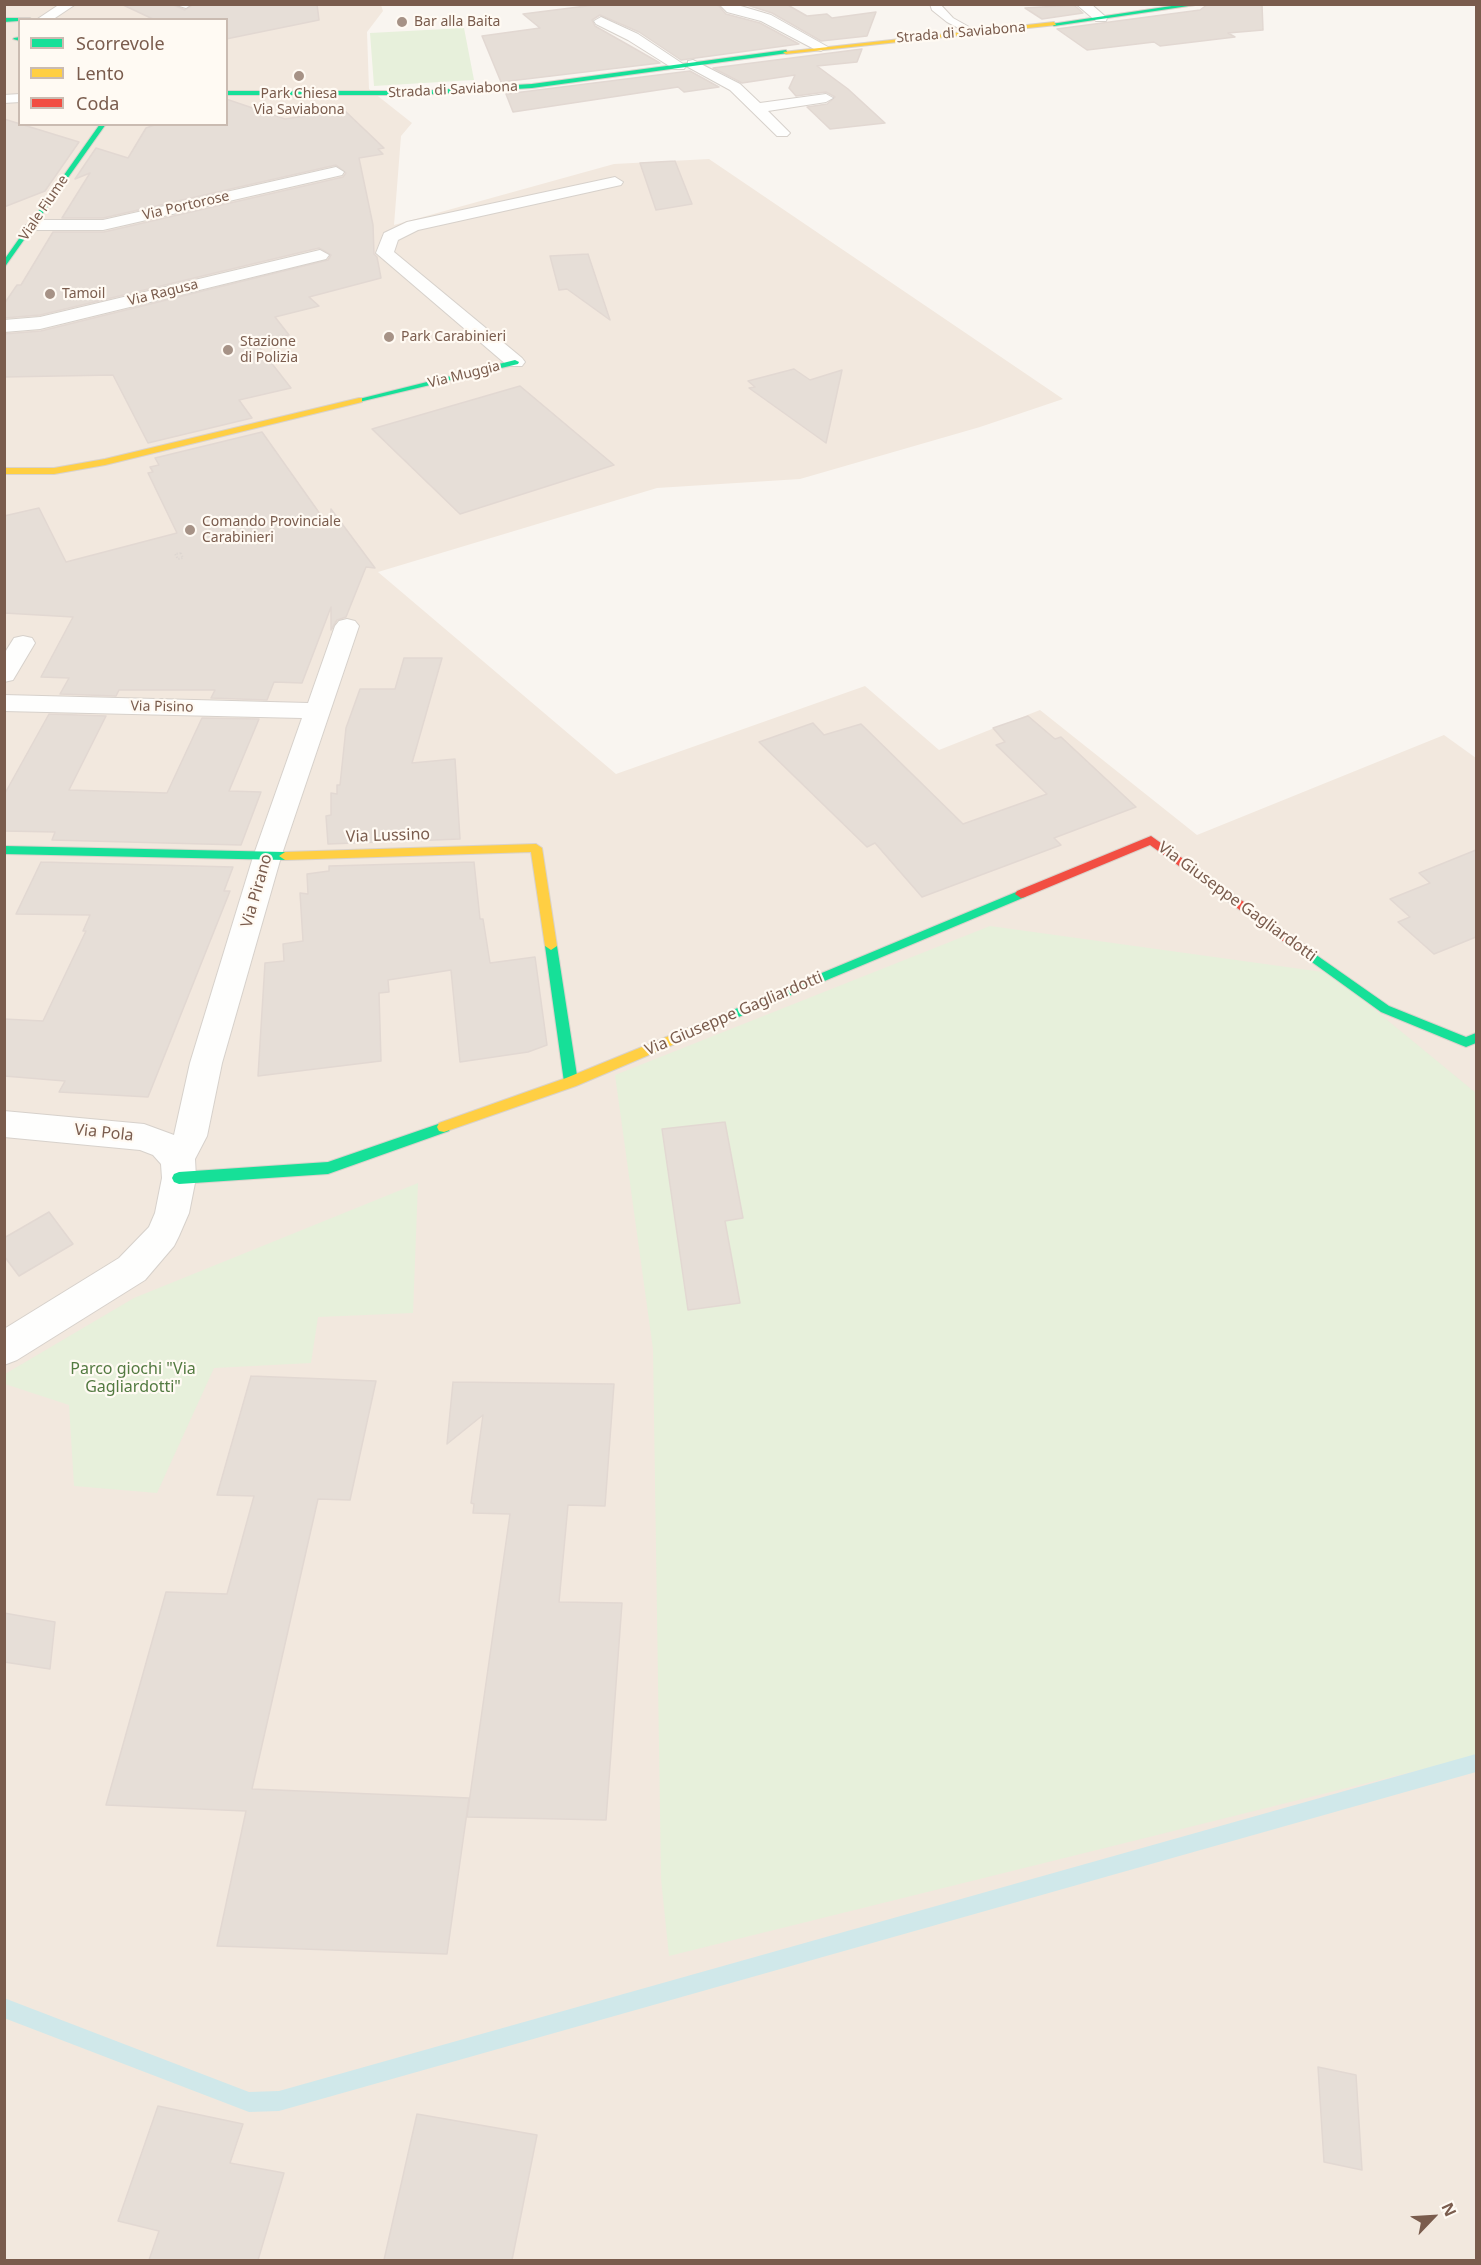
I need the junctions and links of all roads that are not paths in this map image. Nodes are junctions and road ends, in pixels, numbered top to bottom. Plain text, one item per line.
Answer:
1 (17, 4) edge
2 (70, 4) edge
3 (179, 4) edge
4 (186, 4) edge
5 (725, 4) edge
6 (935, 4) edge
7 (1082, 4) edge
8 (1200, 4) edge
9 (32, 18) edge
10 (46, 18) edge
11 (1101, 18) junction
12 (601, 21) dead end
13 (973, 32) junction
14 (821, 47) junction
15 (686, 65) junction
16 (228, 93) edge
17 (826, 98) dead end
18 (759, 108) junction
19 (89, 126) edge
20 (101, 126) edge
21 (782, 133) dead end
22 (83, 150) junction
23 (336, 172) dead end
24 (615, 182) dead end
25 (34, 225) junction
26 (320, 255) dead end
27 (4, 266) edge
28 (4, 326) edge
29 (515, 362) joint
30 (4, 471) edge
31 (347, 626) dead end
32 (23, 643) dead end
33 (4, 675) edge
34 (4, 704) edge
35 (318, 711) junction
36 (4, 850) edge
37 (267, 857) junction
38 (1476, 1038) edge
39 (572, 1082) junction
40 (4, 1124) edge
41 (178, 1169) junction
42 (4, 1349) edge

1 - 9 street
2 - 10 street
3 - 4 street
5 - 14 street
6 - 13 lane
7 - 11 street
8 - 11 street, Strada di Saviabona
11 - 13 street, Strada di Saviabona
12 - 15 street
13 - 14 street, Strada di Saviabona
14 - 15 street, Strada di Saviabona
15 - 16 street, Strada di Saviabona
15 - 18 street
17 - 18 street
18 - 21 street
19 - 22 street, Viale Fiume
20 - 22 street, Viale Fiume
22 - 25 street, Viale Fiume
23 - 25 street, Via Portorose
24 - 29 street, Via Muggia
25 - 27 street, Viale Fiume
26 - 28 street, Via Ragusa
29 - 30 street, Via Muggia
31 - 35 street, Via Pirano
32 - 33 street
34 - 35 street, Via Pisino
35 - 37 street, Via Pirano
36 - 37 street, Via Lussino
37 - 39 street, Via Lussino
37 - 41 street, Via Pirano
38 - 39 street, Via Giuseppe Gagliardotti
39 - 41 street, Via Giuseppe Gagliardotti
40 - 41 street, Via Pola
41 - 42 street

